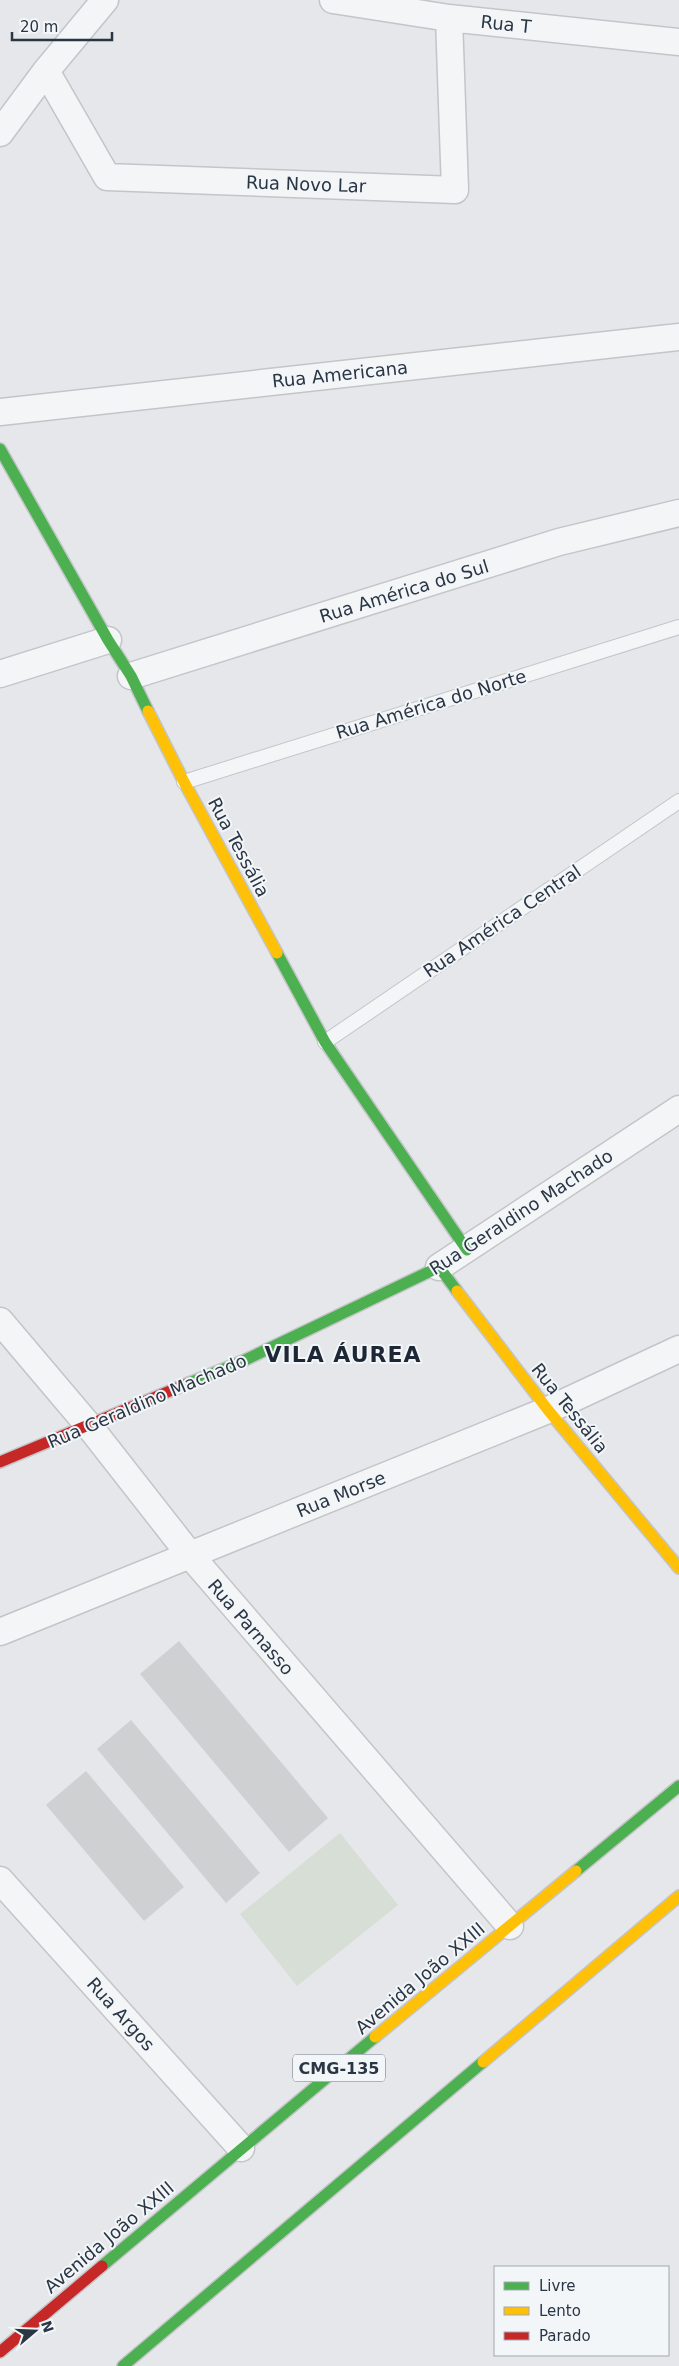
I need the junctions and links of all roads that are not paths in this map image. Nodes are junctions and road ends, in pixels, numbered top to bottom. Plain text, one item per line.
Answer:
1 (105, 0) edge
2 (333, 0) edge
3 (449, 18) junction
4 (679, 42) edge
5 (46, 71) junction
6 (0, 133) edge
7 (679, 337) edge
8 (0, 412) edge
9 (0, 449) edge
10 (679, 513) edge
11 (679, 627) edge
12 (108, 640) junction
13 (0, 674) edge
14 (131, 676) junction
15 (184, 782) junction
16 (679, 801) edge
17 (325, 1042) junction
18 (679, 1108) edge
19 (467, 1250) junction
20 (438, 1267) junction
21 (0, 1321) edge
22 (679, 1349) edge
23 (548, 1410) junction
24 (90, 1426) junction
25 (0, 1462) edge
26 (190, 1555) junction
27 (679, 1568) edge
28 (0, 1632) edge
29 (679, 1786) edge
30 (0, 1880) edge
31 (679, 1896) edge
32 (510, 1926) junction
33 (241, 2148) junction
34 (0, 2352) edge
35 (122, 2366) edge

1 - 5 street
2 - 3 street, Rua T
3 - 4 street, Rua T
3 - 5 street, Rua Novo Lar
5 - 6 street
7 - 8 street, Rua Americana
9 - 12 street, Rua Tessália
10 - 14 street, Rua América do Sul
11 - 15 lane, Rua América do Norte
12 - 13 street
12 - 14 street, Rua Tessália
14 - 15 street, Rua Tessália
15 - 17 street, Rua Tessália
16 - 17 lane, Rua América Central
17 - 19 street, Rua Tessália
18 - 19 street, Rua Geraldino Machado
19 - 20 street, Rua Geraldino Machado
20 - 23 street, Rua Tessália
20 - 24 street, Rua Geraldino Machado
21 - 24 street, Rua Parnasso
22 - 23 street, Rua Morse
23 - 26 street, Rua Morse
23 - 27 street, Rua Tessália
24 - 25 street, Rua Geraldino Machado
24 - 26 street, Rua Parnasso
26 - 28 street, Rua Morse
26 - 32 street, Rua Parnasso
29 - 32 street, Avenida João XXIII / CMG-135
30 - 33 street, Rua Argos
31 - 35 street
32 - 33 street, Avenida João XXIII / CMG-135
33 - 34 street, Avenida João XXIII / CMG-135

